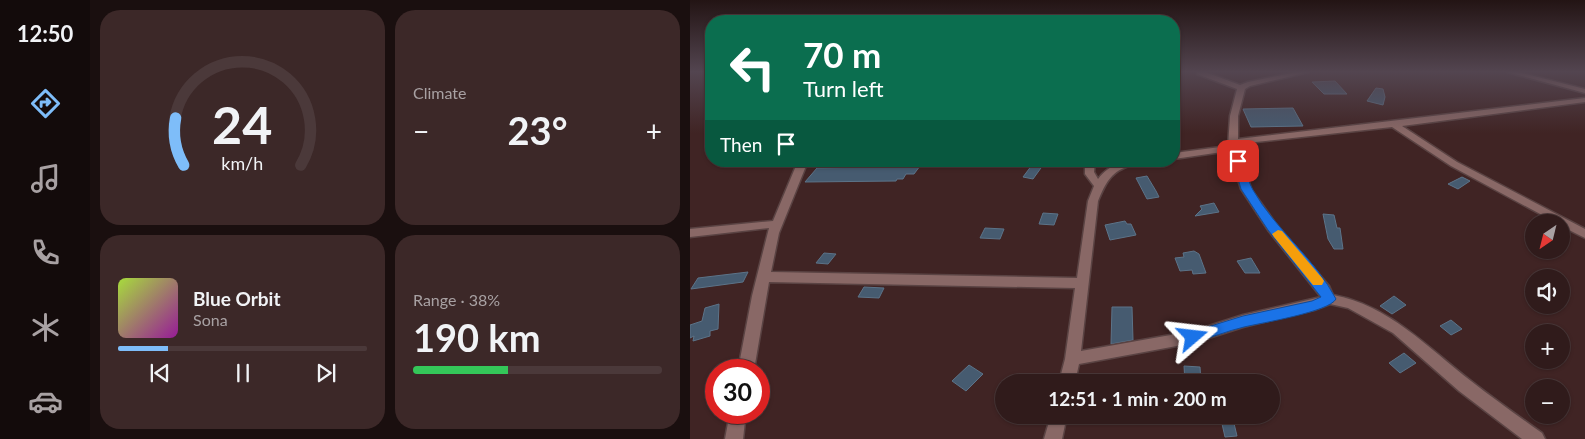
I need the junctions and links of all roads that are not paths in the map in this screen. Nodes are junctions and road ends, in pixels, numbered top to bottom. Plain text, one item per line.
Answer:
1 (1240, 92) edge
2 (1585, 100) edge
3 (1394, 124) junction
4 (1233, 145) junction
5 (1180, 155) edge
6 (801, 167) edge
7 (1088, 167) edge
8 (1115, 167) edge
9 (1099, 185) junction
10 (775, 224) junction
11 (690, 233) edge
12 (1585, 234) edge
13 (764, 277) junction
14 (1082, 283) junction
15 (1329, 299) junction
16 (748, 359) edge
17 (1073, 360) junction
18 (1069, 374) edge
19 (736, 424) edge
20 (1057, 424) edge
21 (734, 439) edge
22 (1053, 439) edge
23 (1536, 439) edge

1 - 4 street
2 - 3 street
3 - 4 street
3 - 12 street
4 - 5 street
4 - 15 street
6 - 10 street
7 - 9 street
8 - 9 street
9 - 14 street
10 - 11 street
10 - 13 street
13 - 14 street
13 - 16 street
14 - 17 street
15 - 17 street
15 - 23 street
17 - 18 street
19 - 21 street
20 - 22 street

